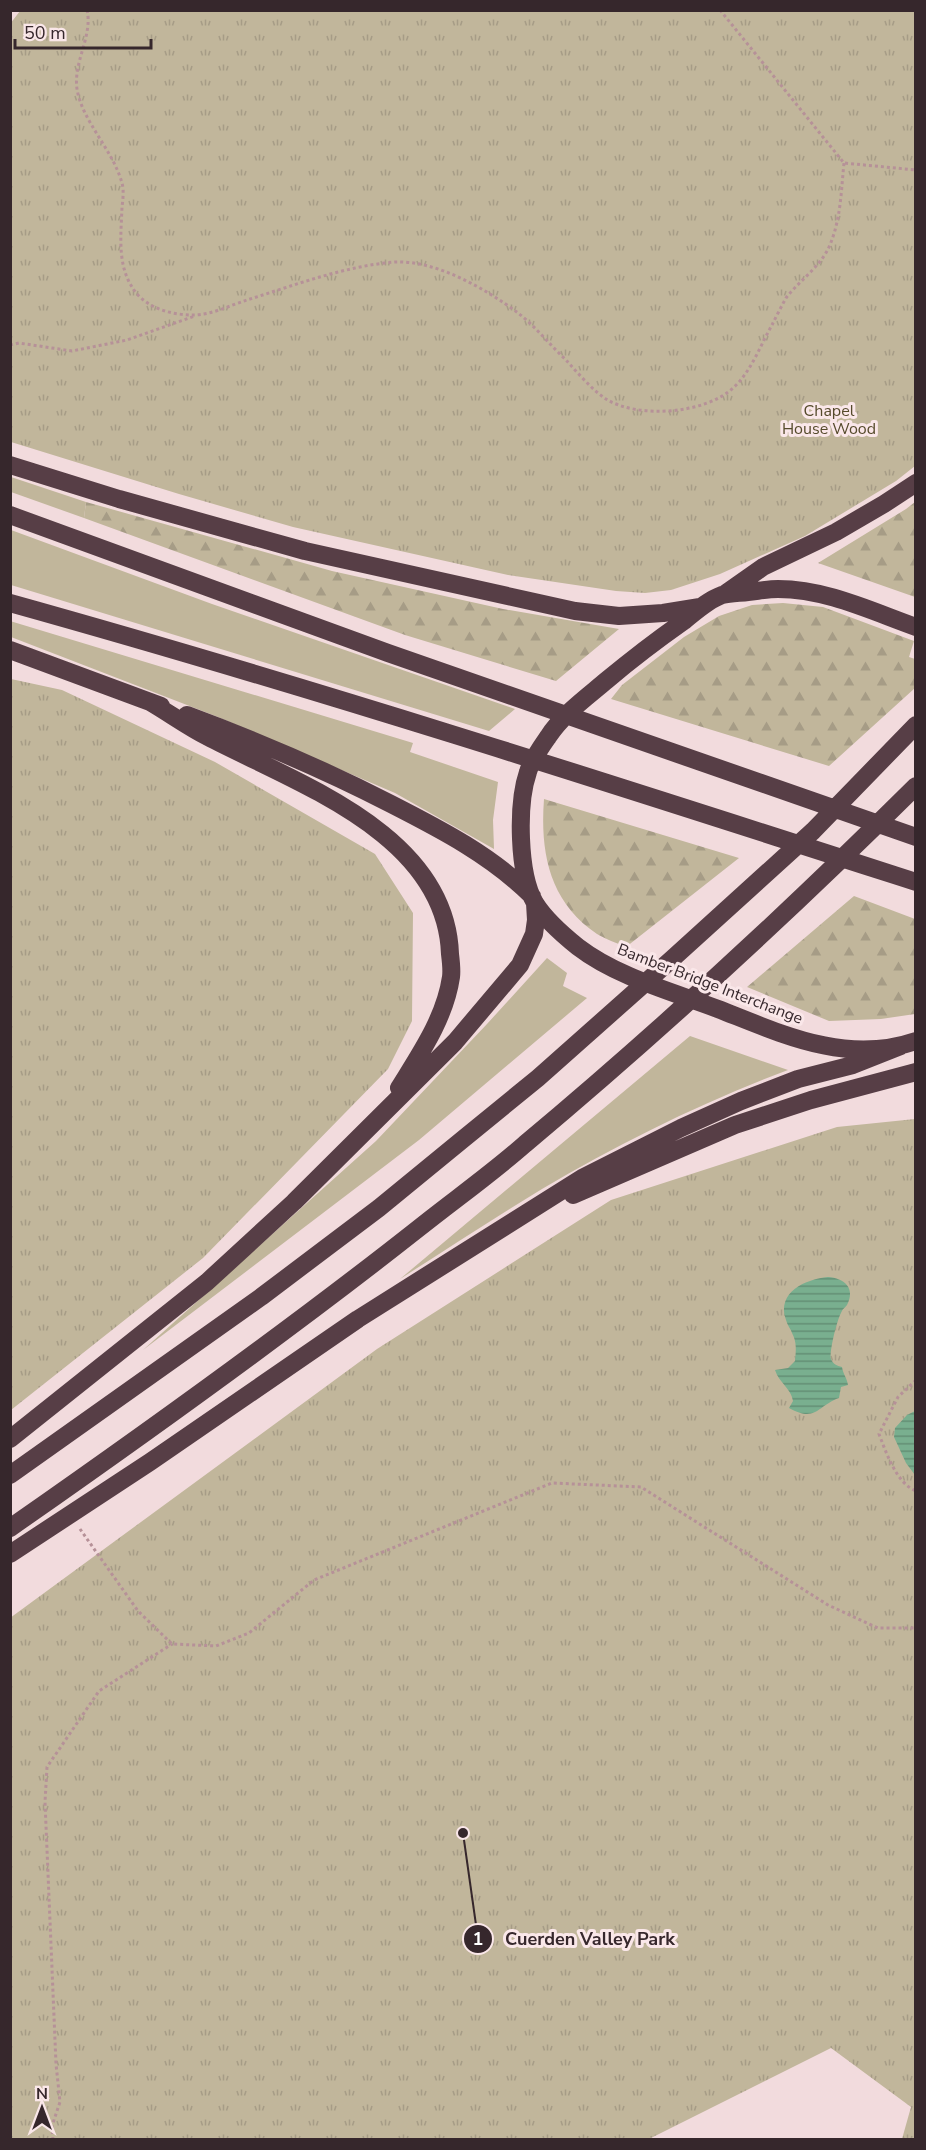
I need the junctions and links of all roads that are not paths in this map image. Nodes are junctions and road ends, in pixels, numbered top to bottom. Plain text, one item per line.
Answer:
1 (10, 465) edge
2 (915, 483) edge
3 (10, 515) edge
4 (722, 595) junction
5 (10, 603) edge
6 (704, 606) junction
7 (915, 627) edge
8 (10, 650) edge
9 (150, 702) junction
10 (915, 725) edge
11 (915, 786) edge
12 (915, 837) edge
13 (915, 882) edge
14 (534, 900) junction
15 (908, 1044) edge
16 (915, 1072) edge
17 (384, 1113) junction
18 (502, 1227) junction
19 (10, 1439) edge
20 (10, 1475) edge
21 (10, 1528) edge
22 (10, 1554) edge

1 - 6 highway
2 - 4 highway
3 - 12 highway
4 - 6 highway, Bamber Bridge Interchange
4 - 7 highway, Bamber Bridge Interchange
5 - 13 highway
6 - 14 highway, Bamber Bridge Interchange
8 - 9 highway
9 - 14 highway
9 - 17 highway
10 - 20 highway
11 - 21 highway
14 - 15 highway, Bamber Bridge Interchange
14 - 17 highway
15 - 18 highway
16 - 18 highway
17 - 19 highway
18 - 22 highway

